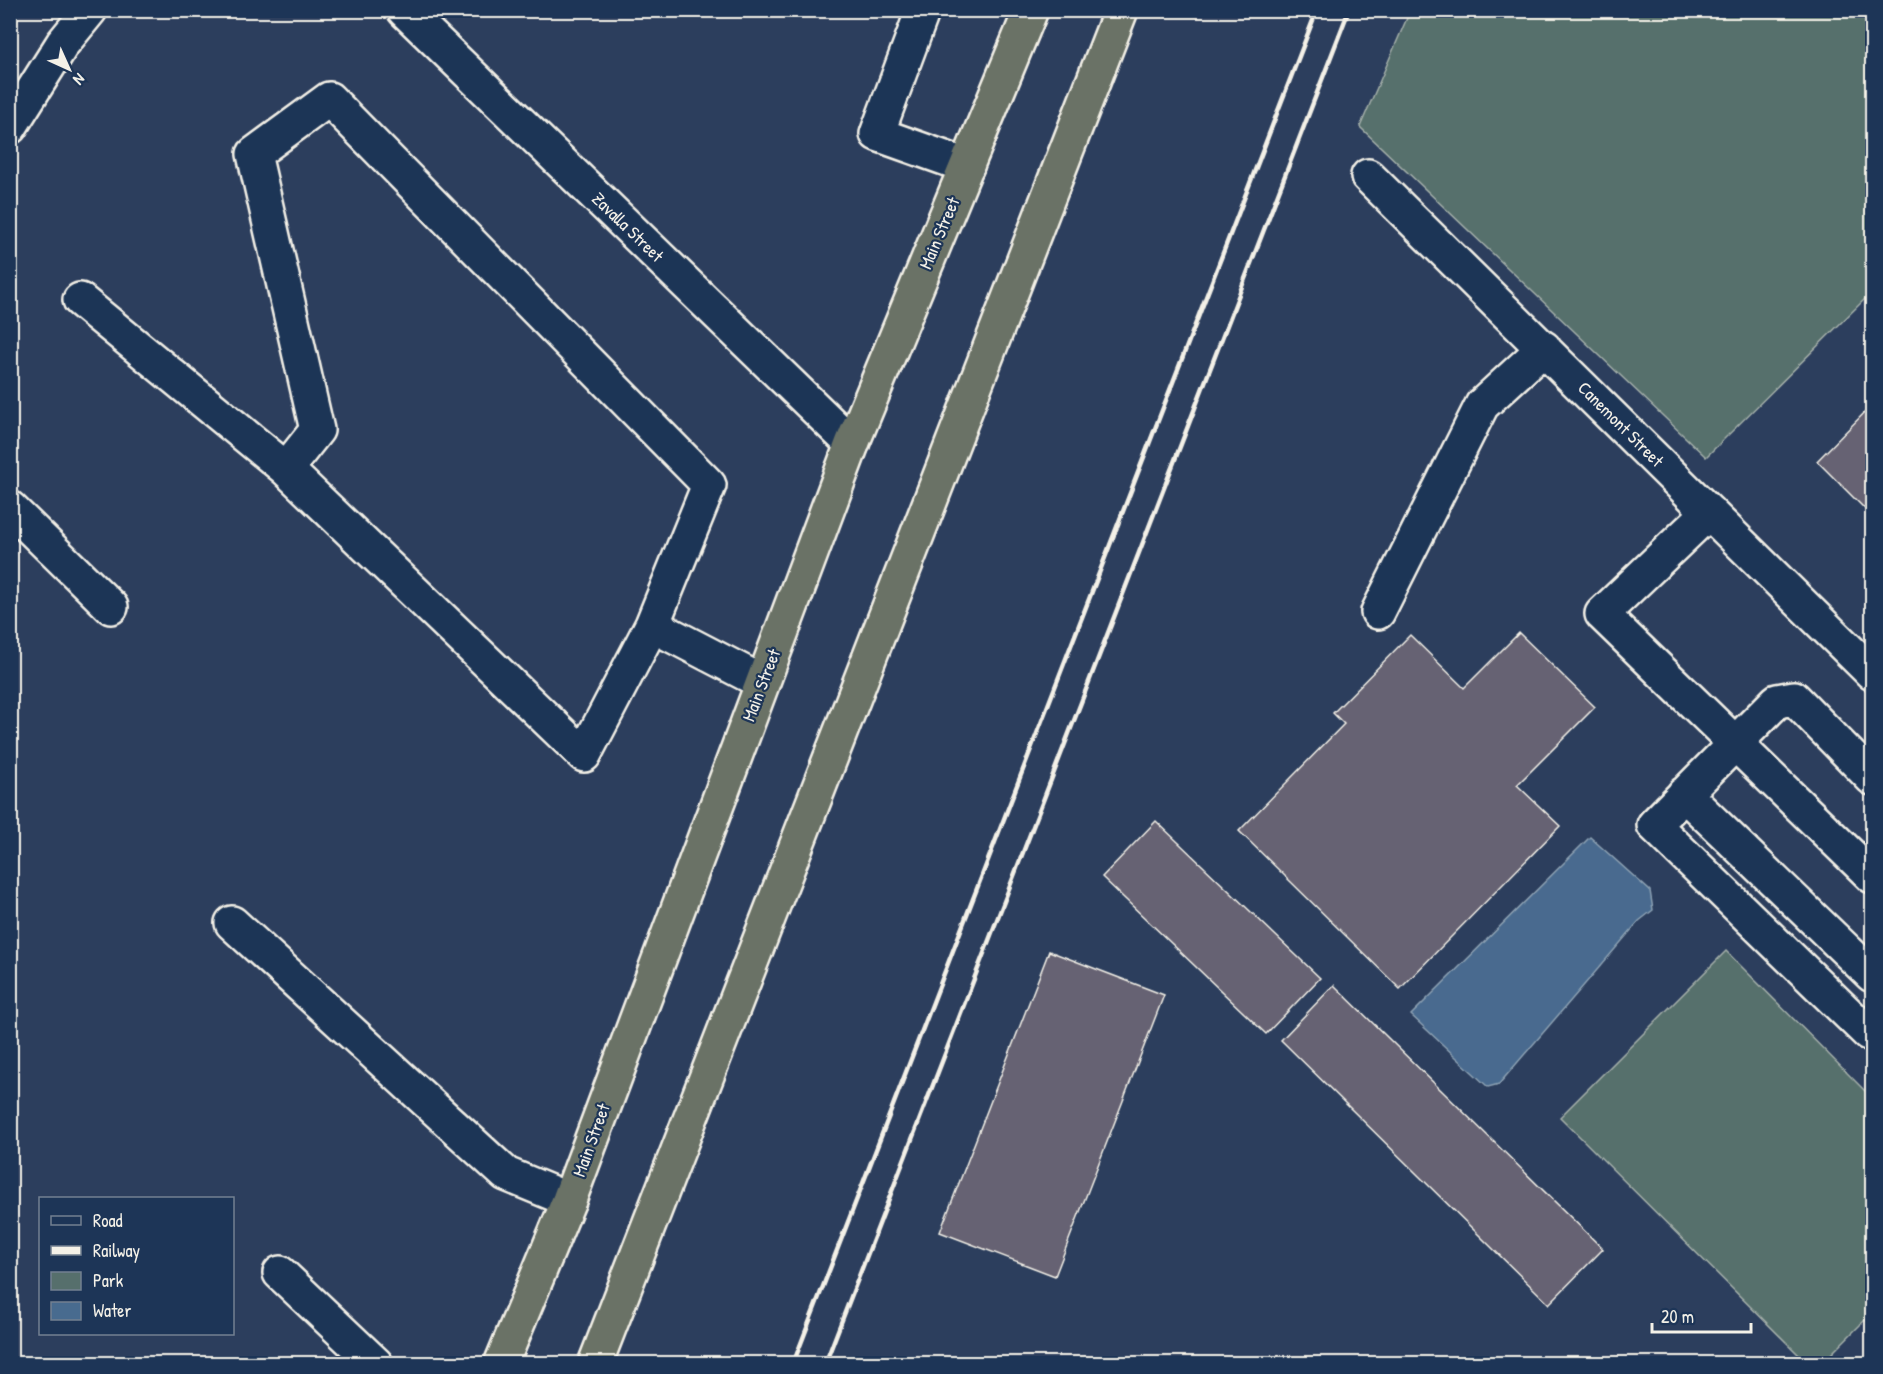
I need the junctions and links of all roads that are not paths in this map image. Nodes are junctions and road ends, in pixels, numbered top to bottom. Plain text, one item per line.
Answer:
1 (90, 10) edge
2 (405, 10) edge
3 (923, 10) edge
4 (1031, 10) edge
5 (1121, 10) edge
6 (10, 128) edge
7 (967, 166) junction
8 (1368, 176) dead end
9 (80, 300) dead end
10 (1544, 348) junction
11 (852, 444) junction
12 (286, 469) junction
13 (10, 508) edge
14 (1709, 512) junction
15 (111, 607) dead end
16 (1378, 612) dead end
17 (652, 625) junction
18 (1872, 673) edge
19 (762, 682) junction
20 (1735, 742) junction
21 (1872, 778) edge
22 (1684, 794) junction
23 (1872, 876) edge
24 (232, 923) dead end
25 (1872, 975) edge
26 (1870, 1031) edge
27 (569, 1200) junction
28 (280, 1273) dead end
29 (376, 1364) edge
30 (501, 1364) edge
31 (596, 1364) edge

1 - 6 street
2 - 11 street, Zavalla Street
3 - 7 street
4 - 7 highway, Main Street
5 - 31 highway
7 - 11 highway, Main Street
8 - 10 street, Canemont Street
9 - 12 street
10 - 14 street, Canemont Street
10 - 16 street
11 - 19 highway, Main Street
12 - 17 street
12 - 17 street
13 - 15 street
14 - 18 street, Canemont Street
14 - 20 street
17 - 19 street
19 - 27 highway, Main Street
20 - 21 street
20 - 22 street
20 - 23 street
22 - 25 street
22 - 26 street
24 - 27 street
27 - 30 highway, Main Street
28 - 29 street

